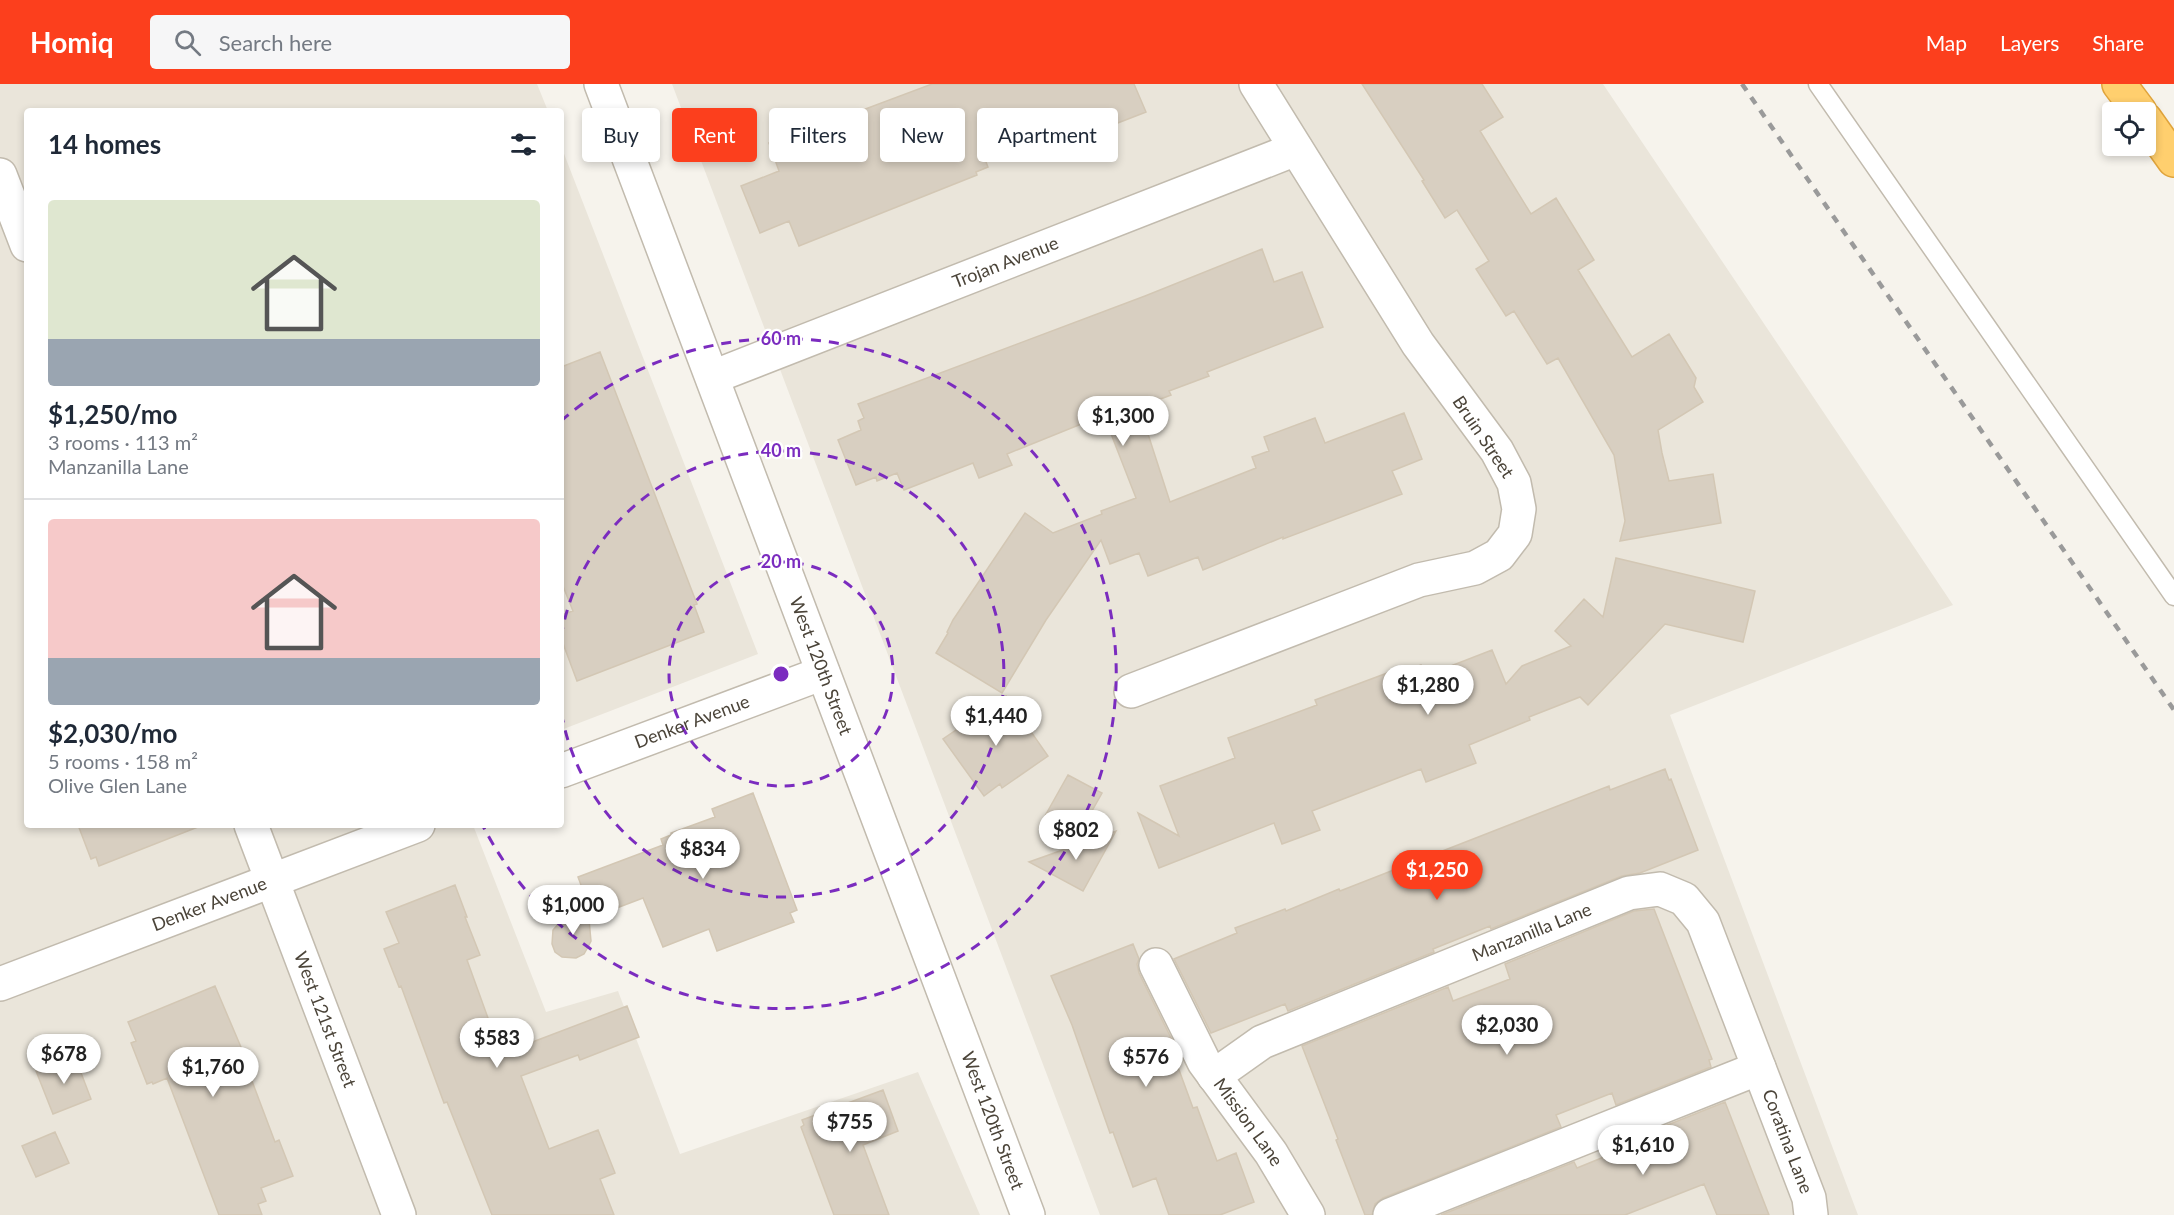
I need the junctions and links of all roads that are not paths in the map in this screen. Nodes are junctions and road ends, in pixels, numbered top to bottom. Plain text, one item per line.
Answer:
1 (601, 84) edge
2 (1256, 84) edge
3 (1818, 84) edge
4 (2120, 84) edge
5 (2133, 102) edge
6 (2156, 135) edge
7 (1296, 149) junction
8 (2174, 160) edge
9 (0, 176) edge
10 (24, 237) edge
11 (713, 377) junction
12 (2174, 596) edge
13 (823, 673) junction
14 (1131, 691) dead end
15 (564, 770) edge
16 (252, 828) edge
17 (409, 828) edge
18 (272, 880) junction
19 (1156, 965) dead end
20 (0, 984) edge
21 (1760, 1068) junction
22 (1215, 1076) junction
23 (399, 1215) edge
24 (1028, 1215) edge
25 (1308, 1215) edge
26 (1390, 1215) edge
27 (1811, 1215) edge

1 - 11 street, West 120th Street
2 - 7 street, Bruin Street
3 - 12 lane
4 - 5 highway
6 - 8 highway
7 - 11 street, Trojan Avenue
7 - 14 street, Bruin Street
9 - 10 street
11 - 13 street, West 120th Street
13 - 15 street, Denker Avenue
13 - 24 street, West 120th Street
16 - 18 street, West 121st Street
17 - 18 street, Denker Avenue
18 - 20 street, Denker Avenue
18 - 23 street, West 121st Street
19 - 22 street, Mission Lane
21 - 22 street, Manzanilla Lane
21 - 26 street
21 - 27 street, Coratina Lane
22 - 25 street, Mission Lane

